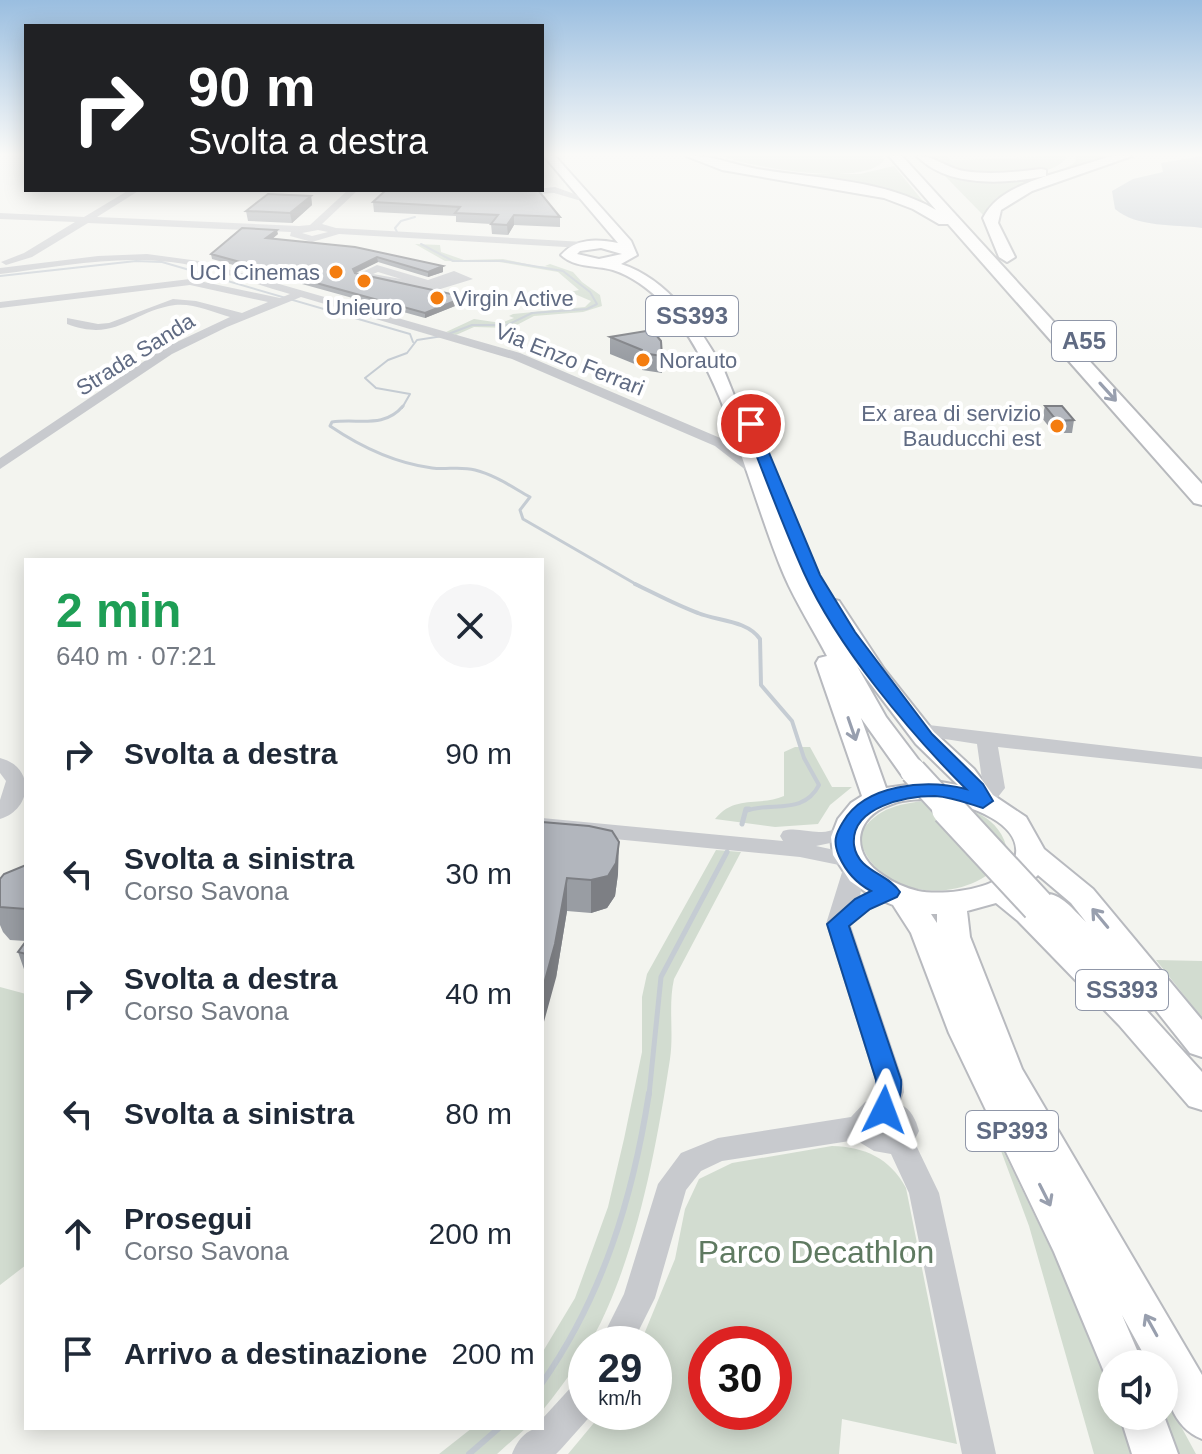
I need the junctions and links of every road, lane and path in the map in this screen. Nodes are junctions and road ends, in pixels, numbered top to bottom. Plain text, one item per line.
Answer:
1 (80, 224) edge
2 (122, 224) edge
3 (316, 224) edge
4 (599, 224) edge
5 (607, 224) edge
6 (946, 224) edge
7 (955, 224) edge
8 (976, 224) edge
9 (991, 224) edge
10 (313, 227) junction
11 (296, 232) junction
12 (333, 234) junction
13 (587, 244) junction
14 (982, 250) junction
15 (568, 252) junction
16 (626, 253) junction
17 (1007, 257) junction
18 (16, 260) junction
19 (600, 263) junction
20 (0, 264) edge
21 (28, 268) junction
22 (0, 271) edge
23 (468, 279) joint
24 (55, 297) junction
25 (288, 298) junction
26 (0, 305) edge
27 (241, 316) junction
28 (1162, 425) dead end
29 (0, 465) edge
30 (752, 468) junction
31 (1202, 498) edge
32 (804, 576) junction
33 (920, 730) junction
34 (993, 740) junction
35 (1202, 763) edge
36 (16, 778) edge
37 (877, 800) junction
38 (983, 801) junction
39 (0, 812) edge
40 (544, 813) edge
41 (544, 825) edge
42 (1030, 853) junction
43 (850, 854) junction
44 (896, 895) junction
45 (987, 896) junction
46 (951, 902) junction
47 (1042, 904) junction
48 (838, 924) junction
49 (1202, 1044) edge
50 (1202, 1062) edge
51 (1202, 1078) edge
52 (1202, 1096) edge
53 (874, 1118) junction
54 (624, 1326) edge
55 (1116, 1350) edge
56 (568, 1416) edge
57 (1202, 1417) edge
58 (1147, 1430) edge
59 (529, 1454) edge
60 (979, 1454) edge
61 (1155, 1454) edge

1 - 18 street
2 - 11 street
3 - 10 street
4 - 13 main road, SS393
5 - 16 main road, SS393
6 - 14 highway
7 - 14 highway, A55
8 - 17 highway, A55
9 - 17 highway
10 - 11 street
10 - 12 street
11 - 12 street
12 - 13 street
12 - 15 street
13 - 15 main road
13 - 16 main road, SS393
14 -> 31 highway, A55
15 - 19 main road, SS393
16 - 19 main road
16 - 32 main road, SS393
17 - 28 highway, A55
18 - 20 street
18 - 21 street
19 - 30 main road, SS393
21 - 22 street, Via Enzo Ferrari
21 - 25 street, Via Enzo Ferrari
23 - 23 street
24 - 25 street
24 - 26 street
24 - 27 street
25 - 27 street, Strada Sanda
25 - 30 street, Via Enzo Ferrari
27 - 29 street, Strada Sanda
30 - 32 main road, SS393
32 - 33 main road
32 -> 37 main road
32 - 47 main road, SS393, bridge
33 - 34 street
33 - 38 main road
34 - 35 street
34 - 38 street
36 - 39 street
37 - 38 main road
37 - 43 main road
38 - 42 main road
40 - 43 street
41 - 43 street
42 - 45 main road
49 -> 42 main road
43 - 44 main road
43 - 48 street
44 - 46 main road
44 - 48 street
44 -> 55 main road, SP393
45 - 46 main road
45 - 52 main road
57 -> 46 main road, SP393
47 - 50 main road, SS393
47 - 51 main road, SS393
48 - 53 street
53 - 54 street
53 - 60 street
56 - 59 street
58 - 61 main road

